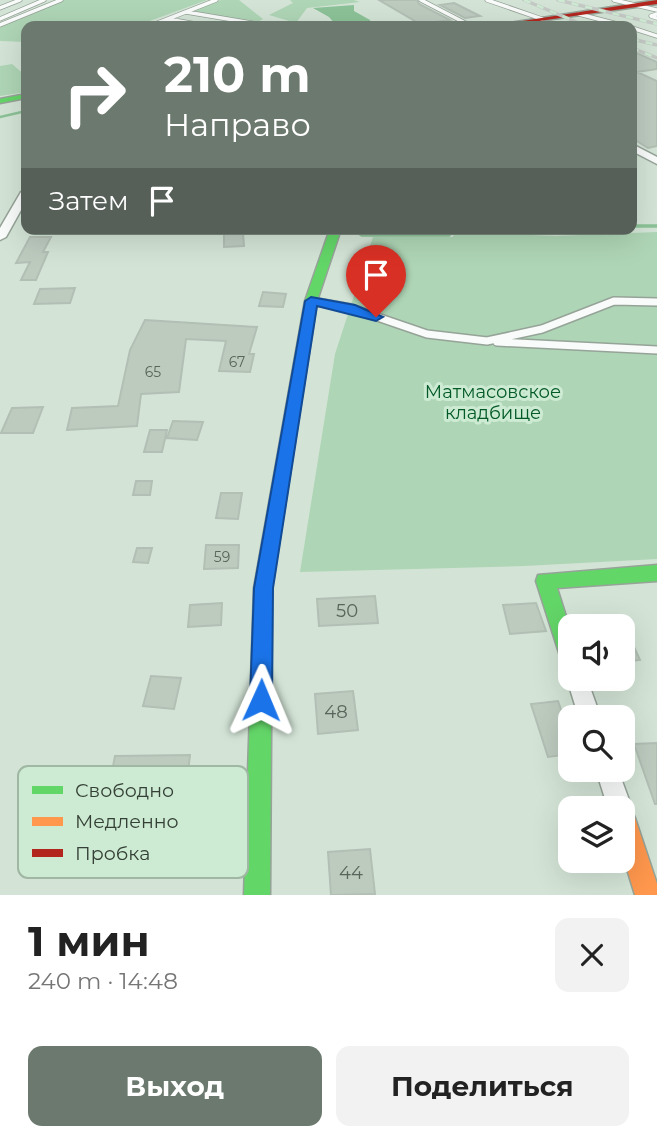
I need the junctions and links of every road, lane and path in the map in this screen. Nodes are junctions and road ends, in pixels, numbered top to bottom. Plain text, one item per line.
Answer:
1 (20, 0) edge
2 (44, 0) edge
3 (61, 0) edge
4 (216, 0) edge
5 (421, 0) edge
6 (487, 0) edge
7 (614, 0) edge
8 (656, 1) edge
9 (635, 5) junction
10 (0, 8) edge
11 (186, 12) junction
12 (579, 14) junction
13 (657, 14) edge
14 (0, 19) edge
15 (168, 19) junction
16 (542, 19) junction
17 (163, 21) edge
18 (179, 21) edge
19 (239, 21) edge
20 (461, 21) edge
21 (528, 21) edge
22 (606, 21) edge
23 (0, 26) edge
24 (637, 30) edge
25 (657, 36) edge
26 (21, 97) edge
27 (0, 101) edge
28 (637, 150) edge
29 (657, 161) edge
30 (21, 204) edge
31 (334, 235) edge
32 (0, 237) edge
33 (311, 301) junction
34 (657, 302) edge
35 (487, 341) junction
36 (657, 350) edge
37 (657, 573) edge
38 (558, 621) edge
39 (635, 855) edge
40 (257, 895) edge
41 (648, 895) edge

1 - 10 lane
2 - 14 lane
3 - 23 lane
4 - 11 lane
5 - 20 lane
6 - 16 lane
7 - 9 lane
8 - 9 street
9 - 12 street
9 - 13 lane
11 - 15 lane
11 - 19 lane
12 - 16 street
12 - 22 lane
15 - 17 lane
15 - 18 lane
16 - 21 street
24 - 25 lane
26 - 27 street
28 - 29 street
30 - 32 street
31 - 33 street
33 - 35 lane
33 - 40 street
34 - 35 lane
35 - 36 lane
37 - 38 street
39 - 41 street

